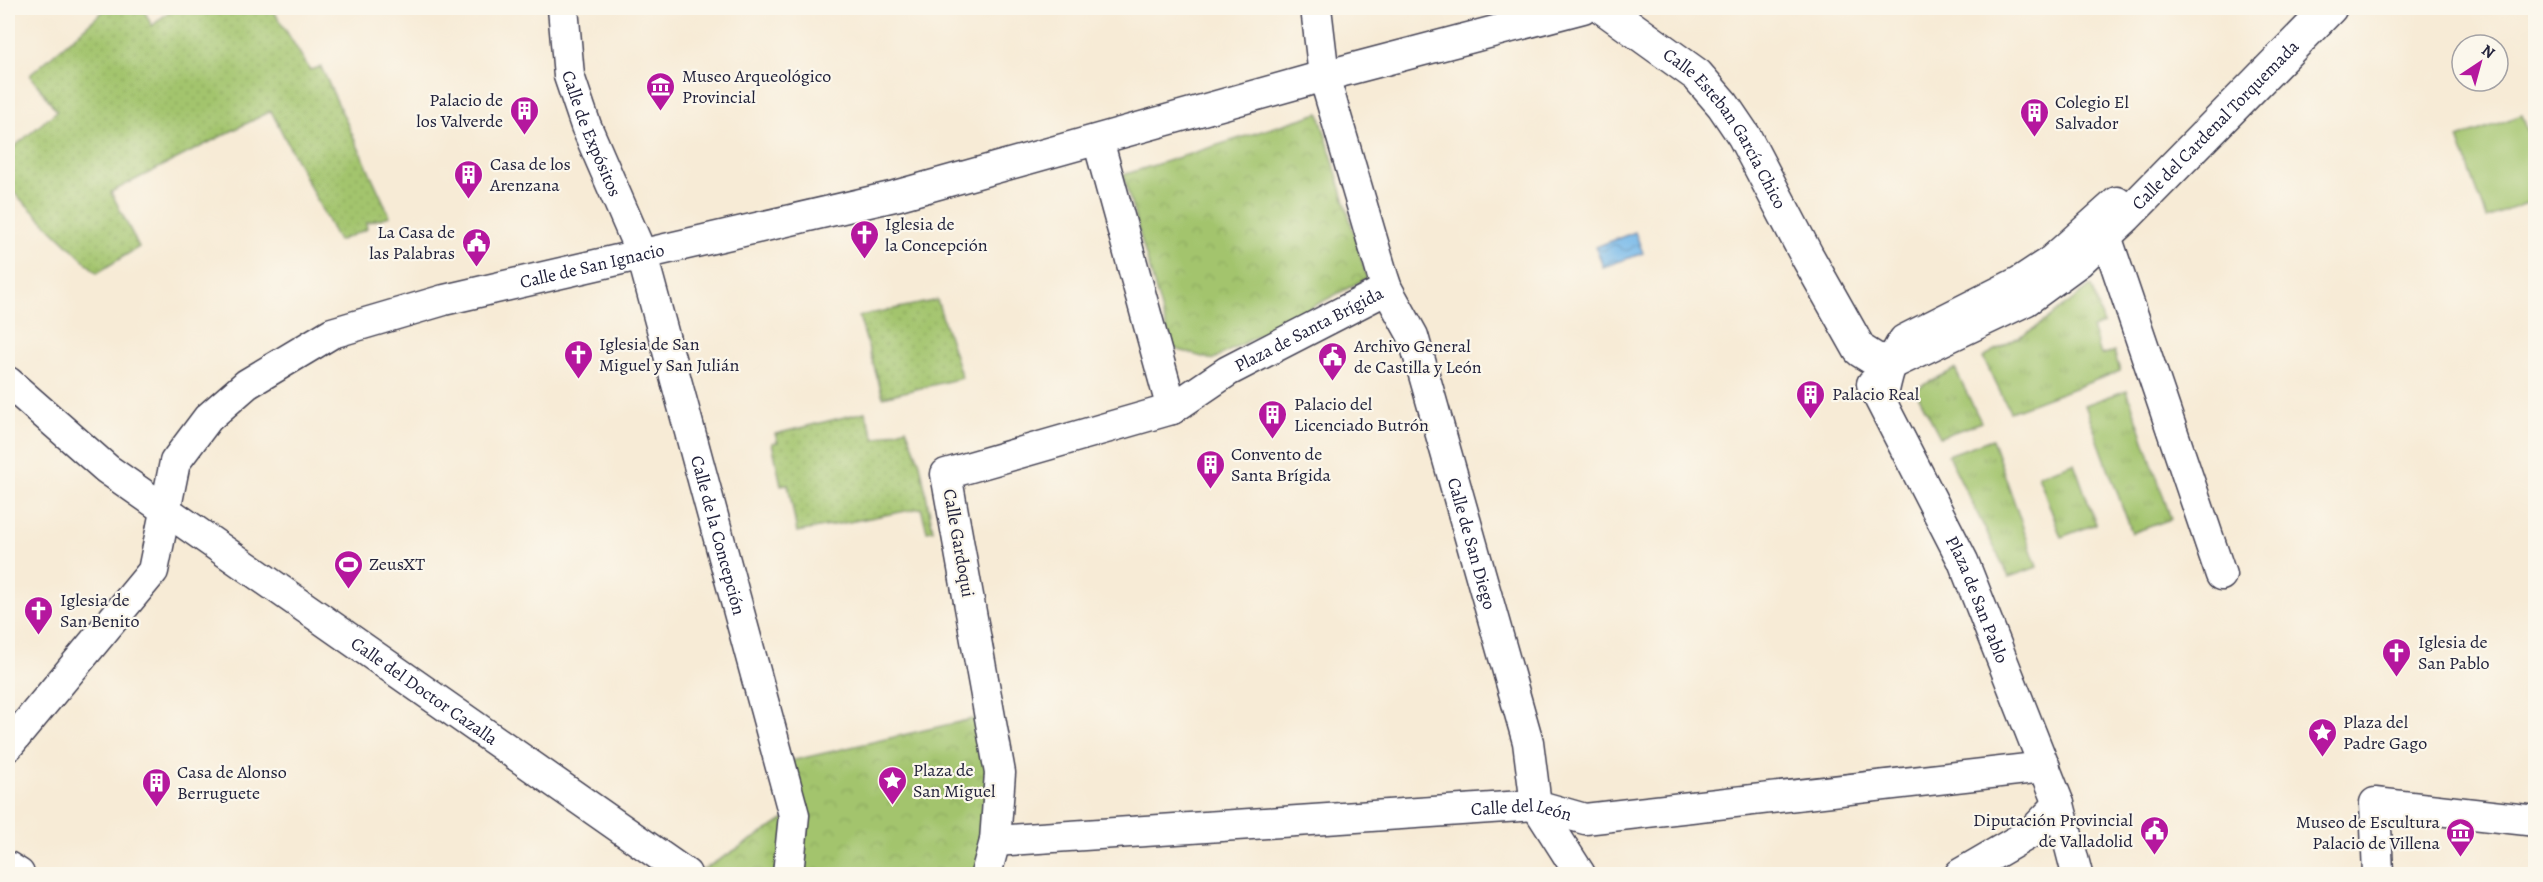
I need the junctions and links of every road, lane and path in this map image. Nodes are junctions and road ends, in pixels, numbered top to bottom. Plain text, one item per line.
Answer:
1 (563, 8) edge
2 (1316, 8) edge
3 (1583, 8) edge
4 (1604, 8) edge
5 (2311, 8) edge
6 (2330, 8) edge
7 (1324, 76) junction
8 (1098, 140) junction
9 (2119, 215) junction
10 (642, 255) junction
11 (1818, 275) joint
12 (1387, 289) junction
13 (1860, 350) junction
14 (1893, 362) junction
15 (8, 382) edge
16 (1882, 400) junction
17 (1172, 409) junction
18 (164, 507) junction
19 (2221, 575) dead end
20 (8, 747) edge
21 (2045, 767) junction
22 (2059, 804) junction
23 (1536, 805) junction
24 (2535, 821) edge
25 (995, 841) junction
26 (8, 867) edge
27 (19, 874) edge
28 (686, 874) edge
29 (788, 874) edge
30 (986, 874) edge
31 (1580, 874) edge
32 (1960, 874) edge
33 (2077, 874) edge
34 (2378, 874) edge

1 - 10 street, Calle de Expósitos
2 - 7 street
3 - 7 street
4 - 11 main road, Calle Esteban García Chico
5 - 9 street, Calle del Cardenal Torquemada
6 - 9 main road, Calle del Cardenal Torquemada
7 - 8 street
7 - 12 street, Plaza de Santa Brígida
8 - 10 street, Calle de San Ignacio
8 - 17 street
9 - 14 main road
9 - 14 street
9 - 19 street
10 - 18 street, Calle de San Ignacio
10 - 29 street, Calle de la Concepción
11 - 13 main road, Plaza de San Pablo
12 - 17 street, Plaza de Santa Brígida
12 - 23 street, Calle de San Diego
13 - 14 main road
13 - 16 street, Plaza de San Pablo
14 - 16 street
15 - 18 street, Calle del Doctor Cazalla
16 - 21 street, Plaza de San Pablo
17 - 25 street, Calle Gardoqui
18 - 20 street, Calle de San Ignacio
18 - 28 street, Calle del Doctor Cazalla
21 - 22 street, Plaza de San Pablo
21 - 23 street, Calle del León
22 - 32 street
22 - 33 street, Plaza de San Pablo
23 - 25 street, Calle del León
23 - 31 street
24 - 34 street
25 - 30 street
26 - 27 street

